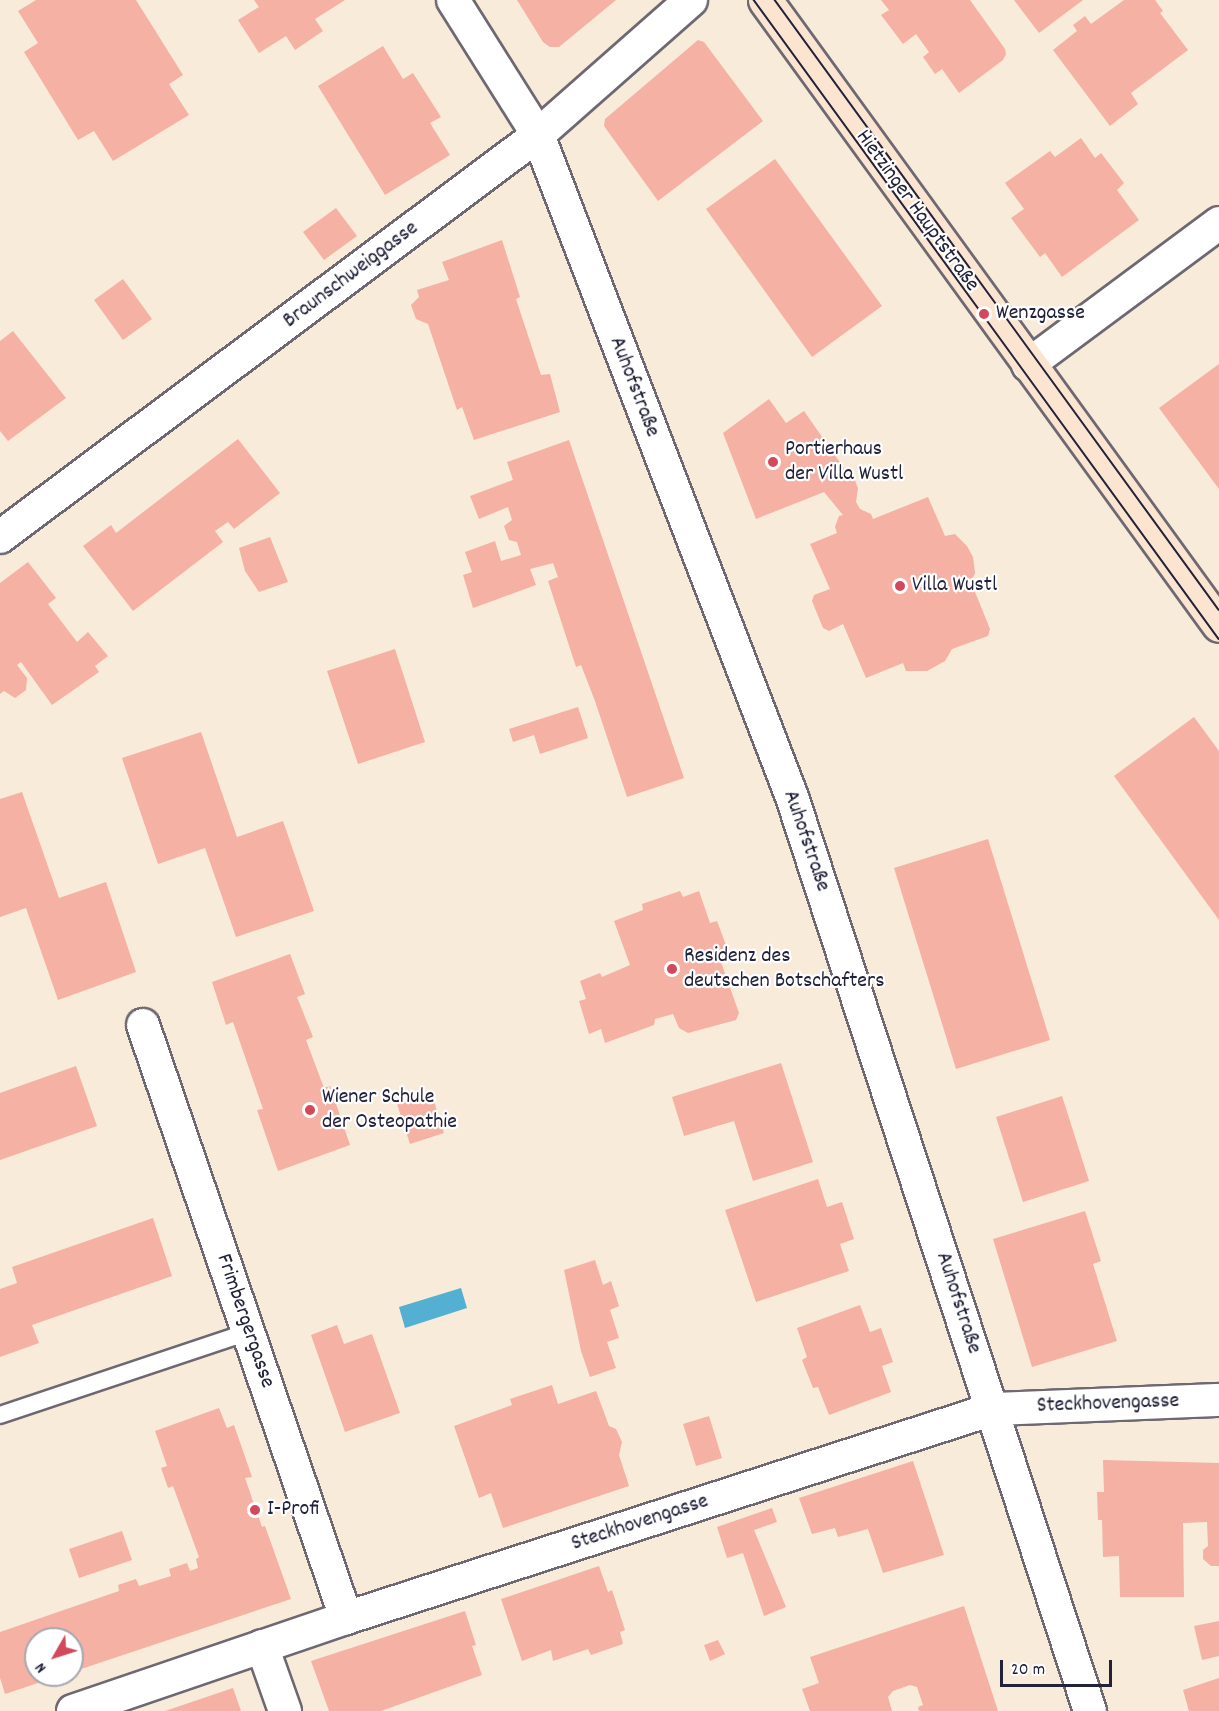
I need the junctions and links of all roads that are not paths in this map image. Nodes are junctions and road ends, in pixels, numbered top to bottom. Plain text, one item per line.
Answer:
1 (453, 0) edge
2 (691, 0) edge
3 (765, 0) edge
4 (538, 135) junction
5 (1219, 224) edge
6 (1028, 365) junction
7 (0, 537) edge
8 (1219, 625) edge
9 (142, 1025) dead end
10 (248, 1332) junction
11 (1219, 1400) edge
12 (993, 1409) junction
13 (0, 1415) edge
14 (346, 1618) junction
15 (262, 1646) junction
16 (73, 1711) edge
17 (285, 1711) edge
18 (1090, 1711) edge

1 - 4 street, Auhofstraße
2 - 4 street, Braunschweiggasse
3 - 6 main road, Hietzinger Hauptstraße
4 - 7 street, Braunschweiggasse
4 - 12 street, Auhofstraße
5 - 6 street
6 - 8 main road, Hietzinger Hauptstraße
9 - 10 street, Frimbergergasse
10 - 13 lane
10 - 14 street, Frimbergergasse
11 - 12 street, Steckhovengasse
12 - 14 street, Steckhovengasse
12 - 18 street, Auhofstraße
14 - 15 street, Steckhovengasse
15 - 16 street, Steckhovengasse
15 - 17 street

